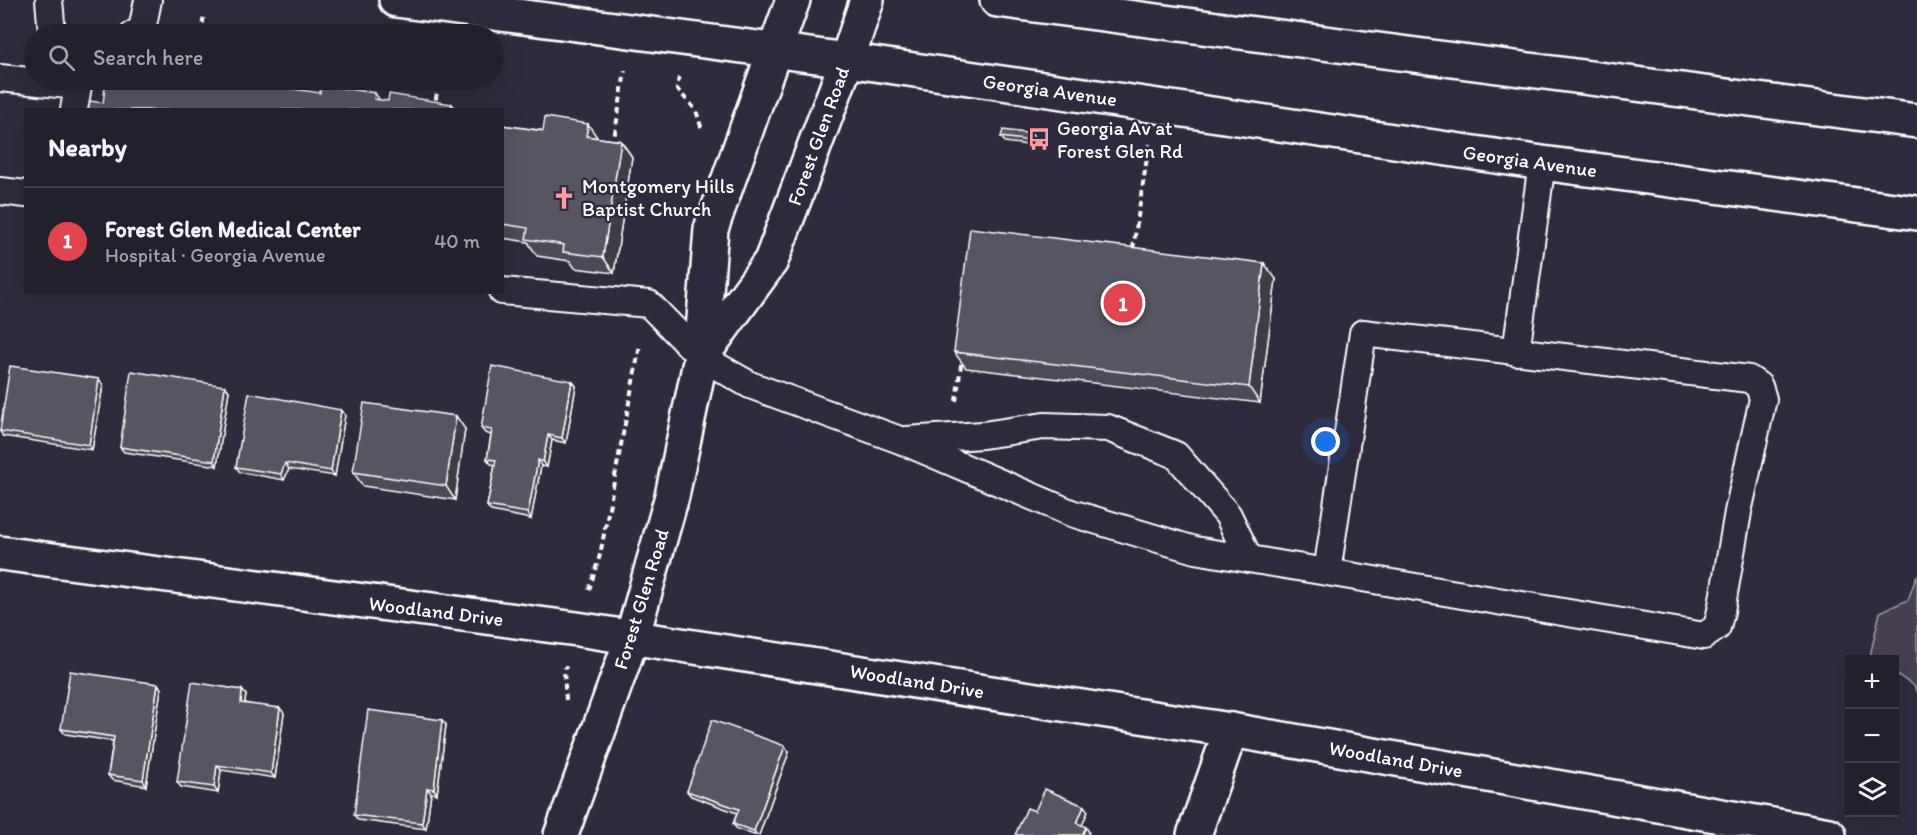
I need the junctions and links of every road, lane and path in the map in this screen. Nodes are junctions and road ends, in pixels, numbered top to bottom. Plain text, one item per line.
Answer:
1 (49, 0) edge
2 (148, 0) edge
3 (396, 0) edge
4 (793, 0) edge
5 (867, 0) edge
6 (997, 0) edge
7 (204, 15) dead end
8 (51, 24) edge
9 (143, 24) edge
10 (203, 24) edge
11 (774, 52) junction
12 (847, 60) junction
13 (625, 71) dead end
14 (0, 78) edge
15 (24, 82) edge
16 (676, 89) dead end
17 (437, 90) edge
18 (434, 108) edge
19 (1917, 122) edge
20 (703, 137) dead end
21 (1149, 143) dead end
22 (612, 154) edge
23 (1542, 163) junction
24 (0, 190) edge
25 (24, 194) edge
26 (1917, 213) edge
27 (1133, 251) edge
28 (504, 291) edge
29 (649, 304) junction
30 (963, 349) edge
31 (1516, 352) junction
32 (701, 357) junction
33 (955, 405) dead end
34 (900, 440) junction
35 (0, 553) edge
36 (1249, 559) junction
37 (1327, 573) junction
38 (577, 629) junction
39 (632, 638) junction
40 (566, 702) dead end
41 (1231, 730) junction
42 (1809, 834) edge
43 (561, 835) edge
44 (1194, 835) edge

1 - 8 lane
2 - 9 lane
3 - 11 street, Georgia Avenue
4 - 11 street, Forest Glen Road
5 - 12 street, Forest Glen Road
6 - 19 street
7 - 10 path
11 - 12 street, Georgia Avenue
11 - 32 street, Forest Glen Road
12 - 23 street, Georgia Avenue
12 - 32 street, Forest Glen Road
13 - 22 path
14 - 15 lane
16 - 20 path
17 - 18 path
21 - 27 path
23 - 26 street, Georgia Avenue
23 - 31 lane
24 - 25 lane
28 - 29 lane
29 - 32 lane
29 - 38 path
30 - 33 path
31 - 37 lane
31 - 37 lane
32 - 34 lane
32 - 39 street, Forest Glen Road
34 - 36 lane
34 - 36 lane
35 - 38 street, Woodland Drive
36 - 37 lane
38 - 39 street, Woodland Drive
38 - 40 path
39 - 41 street, Woodland Drive
39 - 43 street, Forest Glen Road
41 - 42 street, Woodland Drive
41 - 44 street

